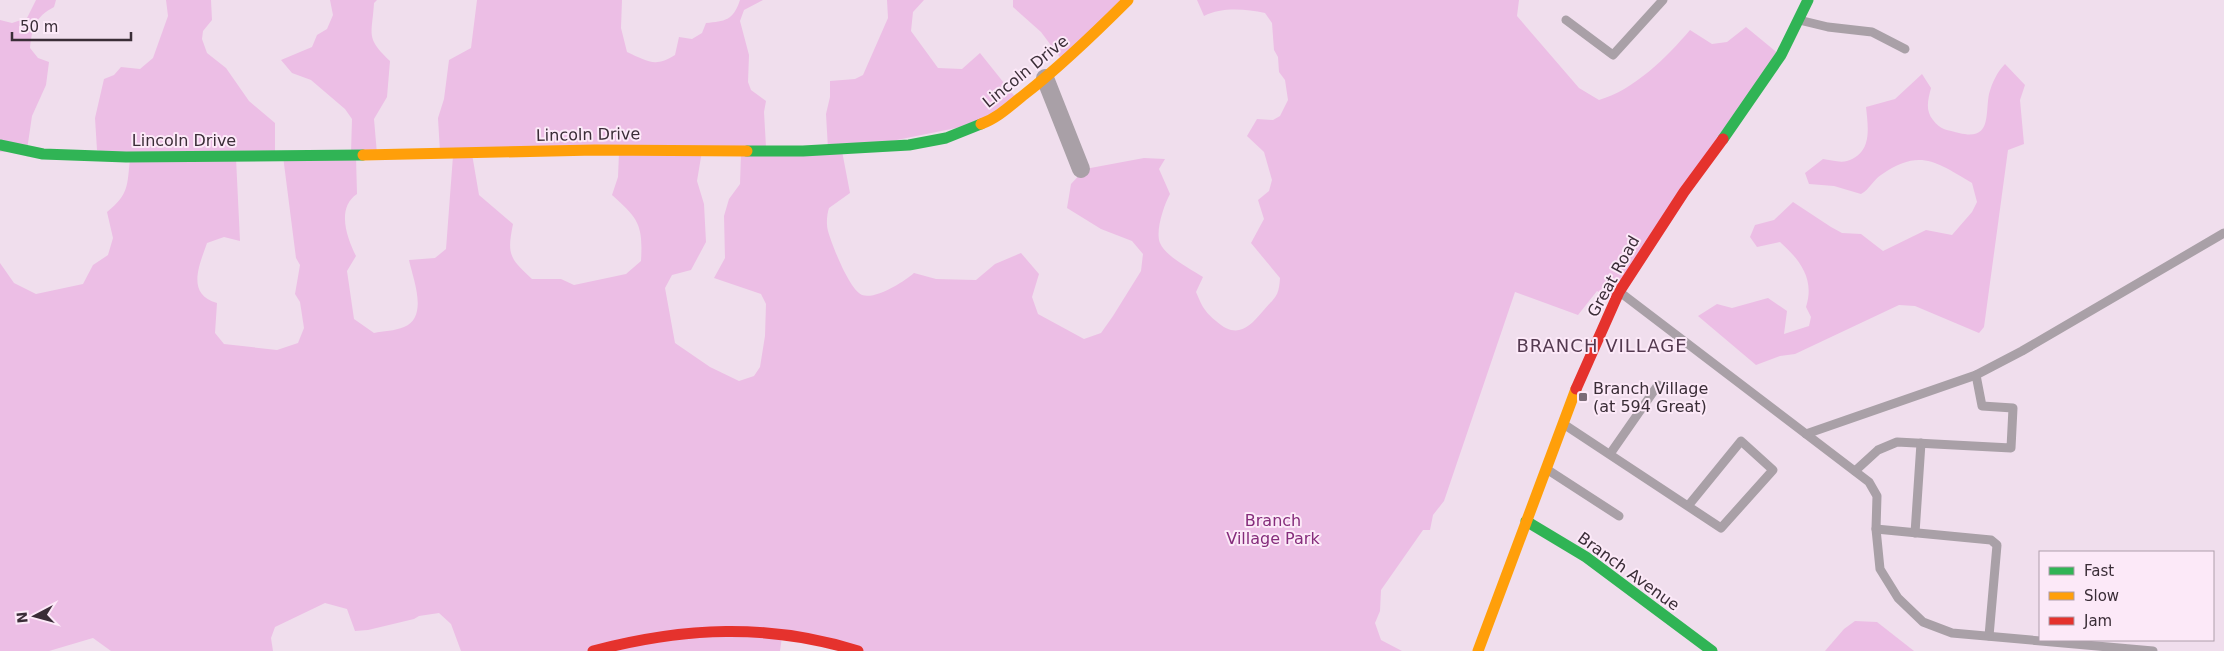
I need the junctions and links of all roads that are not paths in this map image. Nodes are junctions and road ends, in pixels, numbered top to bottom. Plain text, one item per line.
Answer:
1 (1128, 0) edge
2 (1663, 0) edge
3 (1808, 0) edge
4 (1566, 20) dead end
5 (1799, 20) junction
6 (1905, 49) dead end
7 (1045, 78) junction
8 (0, 145) edge
9 (1081, 168) dead end
10 (2224, 234) edge
11 (1619, 292) junction
12 (1976, 375) junction
13 (1658, 386) dead end
14 (1563, 424) junction
15 (1806, 434) junction
16 (1921, 443) junction
17 (1610, 454) junction
18 (1546, 468) junction
19 (1855, 471) junction
20 (1688, 506) junction
21 (1619, 516) dead end
22 (1526, 521) junction
23 (1876, 529) junction
24 (1916, 533) junction
25 (1989, 636) junction
26 (2064, 647) edge
27 (593, 651) edge
28 (858, 651) edge
29 (1478, 651) edge
30 (1712, 651) edge
31 (2153, 651) edge

1 - 7 street, Lincoln Drive
2 - 4 lane
3 - 5 street, Great Road
5 - 6 lane
5 - 11 street, Great Road
7 - 8 street, Lincoln Drive
7 - 9 street
10 - 12 lane
11 - 14 street, Great Road
11 - 15 lane
12 - 15 lane
12 - 16 lane
13 - 17 lane
14 - 17 lane
14 - 18 street, Great Road
15 - 19 lane
16 - 19 lane
16 - 24 lane
17 - 20 lane
18 - 21 lane
18 - 22 street, Great Road
19 - 23 lane
20 - 20 lane
22 - 29 street, Great Road
22 - 30 street, Branch Avenue
23 - 24 lane
23 - 25 lane
24 - 25 lane
25 - 26 lane
26 - 31 lane
27 - 28 street

